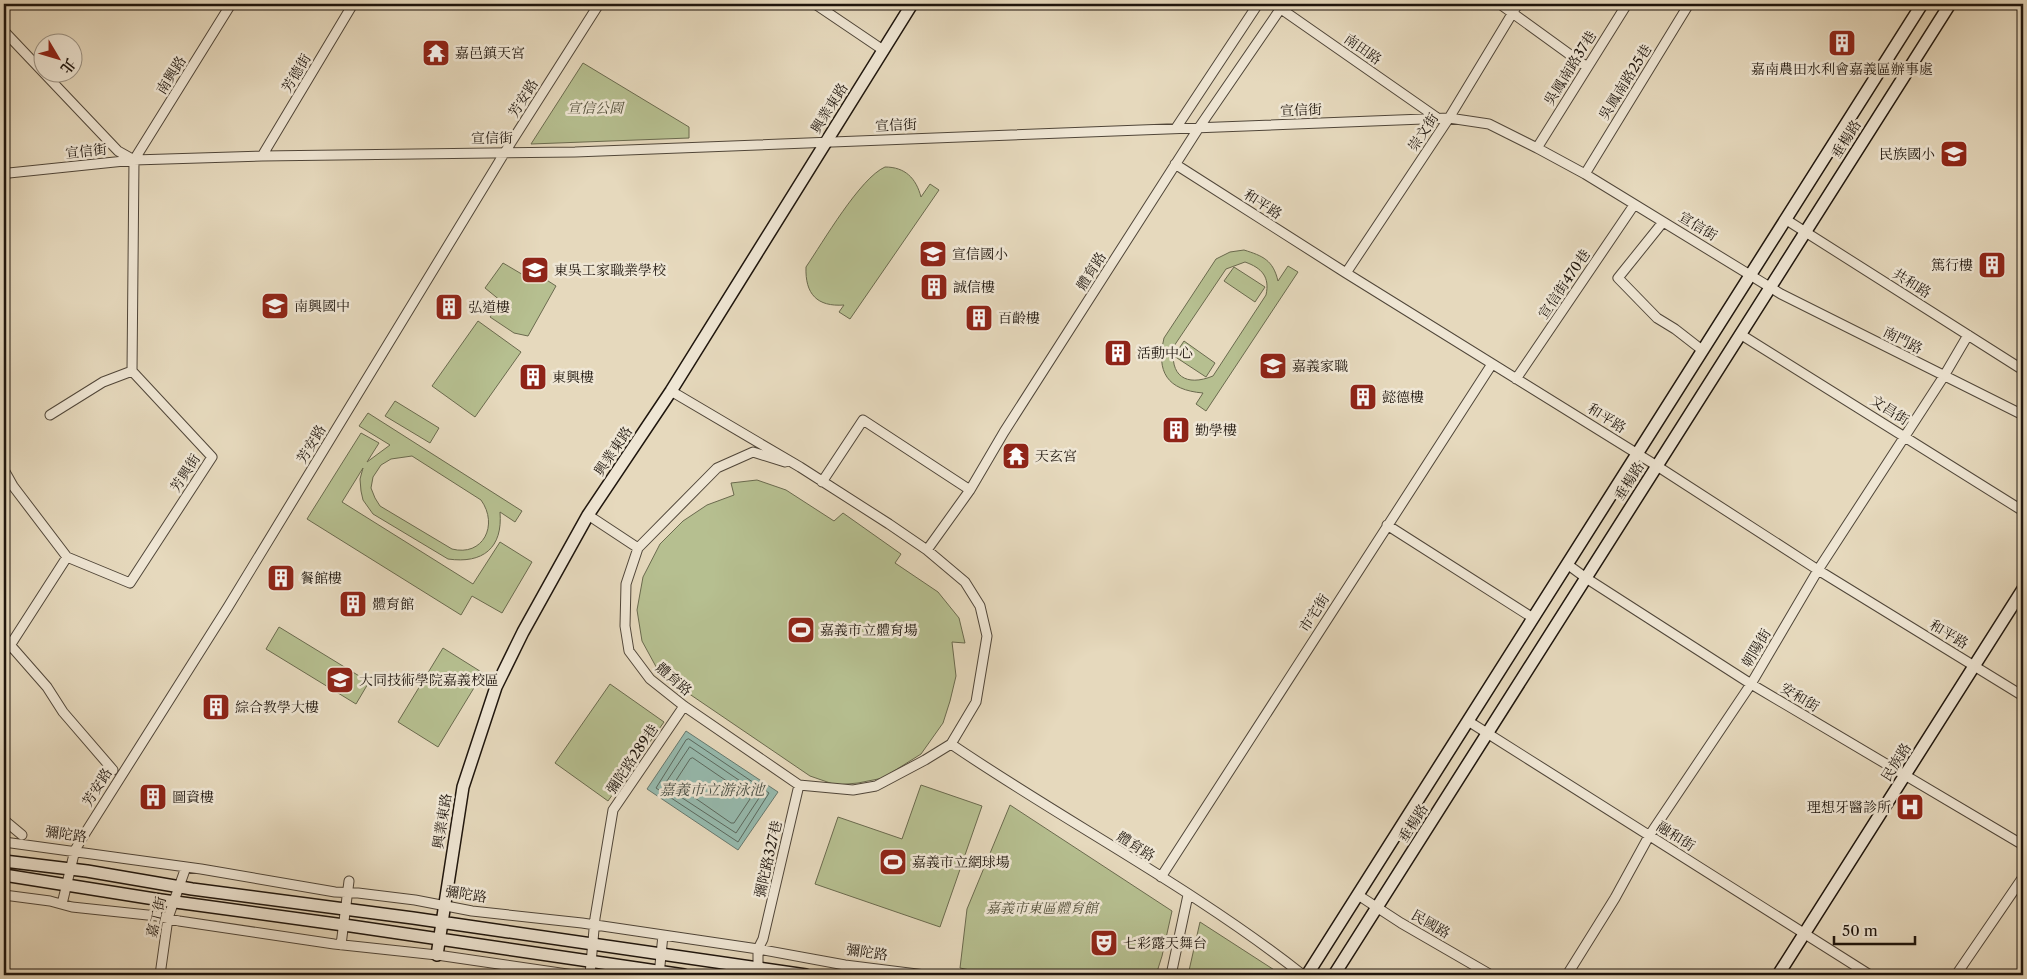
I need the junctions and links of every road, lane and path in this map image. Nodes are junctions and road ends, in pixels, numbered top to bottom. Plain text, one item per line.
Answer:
1 (230, 4) edge
2 (353, 4) edge
3 (599, 4) edge
4 (815, 4) edge
5 (912, 4) edge
6 (1258, 4) edge
7 (1500, 4) edge
8 (1518, 4) edge
9 (1627, 4) edge
10 (1689, 4) edge
11 (1922, 4) edge
12 (1950, 4) edge
13 (1278, 6) edge
14 (1512, 14) junction
15 (4, 31) edge
16 (883, 50) junction
17 (1587, 67) junction
18 (1436, 117) junction
19 (1449, 118) junction
20 (1176, 128) junction
21 (1198, 128) junction
22 (825, 142) junction
23 (1537, 148) junction
24 (505, 152) junction
25 (262, 156) junction
26 (134, 160) junction
27 (1175, 164) junction
28 (1585, 174) junction
29 (4, 176) edge
30 (1634, 204) junction
31 (1786, 219) junction
32 (1663, 222) junction
33 (1806, 232) junction
34 (1346, 273) junction
35 (1750, 275) junction
36 (1770, 288) junction
37 (1740, 334) junction
38 (1968, 335) junction
39 (1702, 350) junction
40 (1492, 364) junction
41 (2023, 370) edge
42 (132, 372) junction
43 (1944, 376) junction
44 (1516, 379) junction
45 (671, 391) junction
46 (50, 415) dead end
47 (2023, 415) edge
48 (1904, 436) junction
49 (1637, 454) junction
50 (1657, 466) junction
51 (800, 467) junction
52 (4, 470) edge
53 (822, 482) junction
54 (970, 490) junction
55 (2023, 511) edge
56 (588, 515) junction
57 (1387, 525) junction
58 (638, 548) junction
59 (927, 550) junction
60 (67, 557) junction
61 (1567, 564) junction
62 (1818, 570) junction
63 (1586, 578) junction
64 (2023, 589) edge
65 (1533, 618) junction
66 (7, 641) edge
67 (4, 652) edge
68 (1975, 665) junction
69 (1751, 684) junction
70 (2023, 696) edge
71 (684, 706) junction
72 (1468, 721) junction
73 (1487, 733) junction
74 (951, 744) junction
75 (113, 770) dead end
76 (1906, 774) junction
77 (799, 785) junction
78 (4, 820) edge
79 (22, 835) dead end
80 (1649, 836) junction
81 (4, 842) edge
82 (2023, 845) edge
83 (76, 850) junction
84 (4, 861) edge
85 (186, 867) junction
86 (70, 869) junction
87 (4, 876) edge
88 (1161, 877) junction
89 (2023, 877) edge
90 (349, 881) dead end
91 (67, 884) junction
92 (179, 887) junction
93 (347, 893) junction
94 (4, 895) edge
95 (1188, 895) junction
96 (1358, 895) junction
97 (173, 902) junction
98 (62, 904) junction
99 (444, 906) junction
100 (1377, 908) junction
101 (345, 910) junction
102 (168, 918) junction
103 (595, 922) junction
104 (442, 923) junction
105 (343, 925) junction
106 (1804, 934) junction
107 (663, 935) junction
108 (439, 940) junction
109 (341, 945) junction
110 (593, 945) junction
111 (758, 950) junction
112 (437, 955) junction
113 (661, 955) junction
114 (592, 961) junction
115 (758, 972) edge
116 (659, 974) edge
117 (160, 975) edge
118 (574, 975) edge
119 (590, 975) edge
120 (684, 975) edge
121 (806, 975) edge
122 (925, 975) edge
123 (1171, 975) edge
124 (1303, 975) edge
125 (1307, 975) edge
126 (1334, 975) edge
127 (1491, 975) edge
128 (1567, 975) edge
129 (1778, 975) edge
130 (1870, 975) edge
131 (1956, 975) edge

1 - 26 street, 南興路
2 - 25 street, 芳德街
3 - 24 street, 芳安路
4 - 16 street
5 - 16 street, 興業東路
6 - 20 street
7 - 14 street
8 - 14 street, 崇文街
9 - 17 street, 吳鳳南路37巷
10 - 28 street, 吳鳳南路25巷
11 - 31 street, 垂楊路
12 - 33 street, 垂楊路
13 - 18 street, 南田路
13 - 21 street, 體育路
14 - 17 street
14 - 19 street, 崇文街
15 - 26 street
16 - 22 street, 興業東路
17 - 23 street, 吳鳳南路37巷
18 - 19 street, 宣信街
18 - 21 street, 宣信街
19 - 23 street, 宣信街
19 - 34 street, 崇文街
20 - 21 street, 宣信街
20 - 22 street, 宣信街
21 - 27 street, 體育路
22 - 24 street, 宣信街
22 - 45 street, 興業東路
23 - 28 street, 宣信街
24 - 25 street, 宣信街
24 - 83 street, 芳安路
25 - 26 street, 宣信街
26 - 29 street, 宣信街
26 - 42 street
27 - 34 street, 和平路
27 - 54 street, 體育路
28 - 30 street, 宣信街
30 - 32 street, 宣信街
30 - 44 street, 宣信街470巷
31 - 33 street, 共和路
31 - 35 street, 垂楊路
32 - 35 street, 宣信街
32 - 39 street
33 - 36 street, 垂楊路
33 - 38 street, 共和路
34 - 40 street, 和平路
35 - 36 street, 宣信街
35 - 39 street, 垂楊路
36 - 37 street, 垂楊路
36 - 43 street, 南門路
37 - 48 street, 文昌街
37 - 50 street, 垂楊路
38 - 41 street, 共和路
38 - 43 street, 朝陽街
39 - 49 street, 垂楊路
40 - 44 street, 和平路
40 - 57 street, 市宅街
42 - 46 street
42 - 60 street, 芳興街
43 - 47 street, 南門路
43 - 48 street, 朝陽街
44 - 49 street, 和平路
45 - 51 street, 體育路
45 - 56 street, 興業東路
48 - 55 street, 文昌街
48 - 62 street, 朝陽街
49 - 50 street, 和平路
49 - 61 street, 垂楊路
50 - 62 street, 和平路
50 - 63 street, 垂楊路
51 - 53 street, 體育路
51 - 58 street, 體育路
52 - 60 street
53 - 54 street
53 - 59 street, 體育路
54 - 59 street, 體育路
56 - 58 street
56 - 99 street, 興業東路
57 - 65 street
57 - 88 street, 市宅街
58 - 71 street, 體育路
59 - 74 street, 體育路
60 - 66 street
61 - 63 street, 安和街
61 - 65 street, 垂楊路
62 - 68 street, 和平路
62 - 69 street, 朝陽街
63 - 69 street, 安和街
63 - 73 street, 垂楊路
64 - 68 street, 民族路
65 - 72 street, 垂楊路
66 - 67 street
66 - 75 street
68 - 70 street, 和平路
68 - 76 street, 民族路
69 - 76 street, 安和街
69 - 80 street, 朝陽街
71 - 77 street, 體育路
71 - 103 street, 彌陀路289巷
72 - 73 street, 融和街
72 - 96 street, 垂楊路
73 - 80 street, 融和街
73 - 100 street, 垂楊路
74 - 77 street, 體育路
74 - 88 street, 體育路
76 - 82 street, 安和街
76 - 106 street, 民族路
77 - 111 street, 彌陀路327巷
78 - 79 street
80 - 106 street, 融和街
80 - 128 street, 朝陽街
81 - 83 street, 彌陀路
83 - 85 street, 彌陀路
83 - 86 street, 芳安路
84 - 86 street
85 - 92 street, 嘉工街
85 - 93 street, 彌陀路
86 - 91 street, 芳安路
86 - 92 street
87 - 91 street
88 - 95 street, 體育路
89 - 131 street
90 - 93 street
91 - 97 street
91 - 98 street, 芳安路
92 - 97 street, 嘉工街
92 - 101 street
93 - 99 street, 彌陀路
93 - 101 street
94 - 98 street
95 - 123 street
95 - 124 street, 體育路
96 - 100 street, 民國路
96 - 125 street, 垂楊路
97 - 102 street, 嘉工街
97 - 105 street
98 - 102 street
99 - 103 street, 彌陀路
99 - 104 street, 興業東路
100 - 126 street, 垂楊路
100 - 127 street, 民國路
101 - 104 street
101 - 105 street
102 - 109 street
102 - 117 street, 嘉工街
103 - 107 street, 彌陀路
103 - 110 street, 彌陀路289巷
104 - 108 street, 興業東路
104 - 110 street
105 - 108 street
105 - 109 street
106 - 129 street, 民族路
106 - 130 street, 融和街
107 - 111 street, 彌陀路
107 - 113 street
108 - 112 street, 興業東路
108 - 114 street
109 - 112 street
110 - 113 street
110 - 114 street, 彌陀路289巷
111 - 115 street
111 - 122 street, 彌陀路
112 - 118 street
113 - 115 street
113 - 116 street
114 - 116 street
114 - 119 street, 彌陀路289巷
115 - 121 street
116 - 120 street

